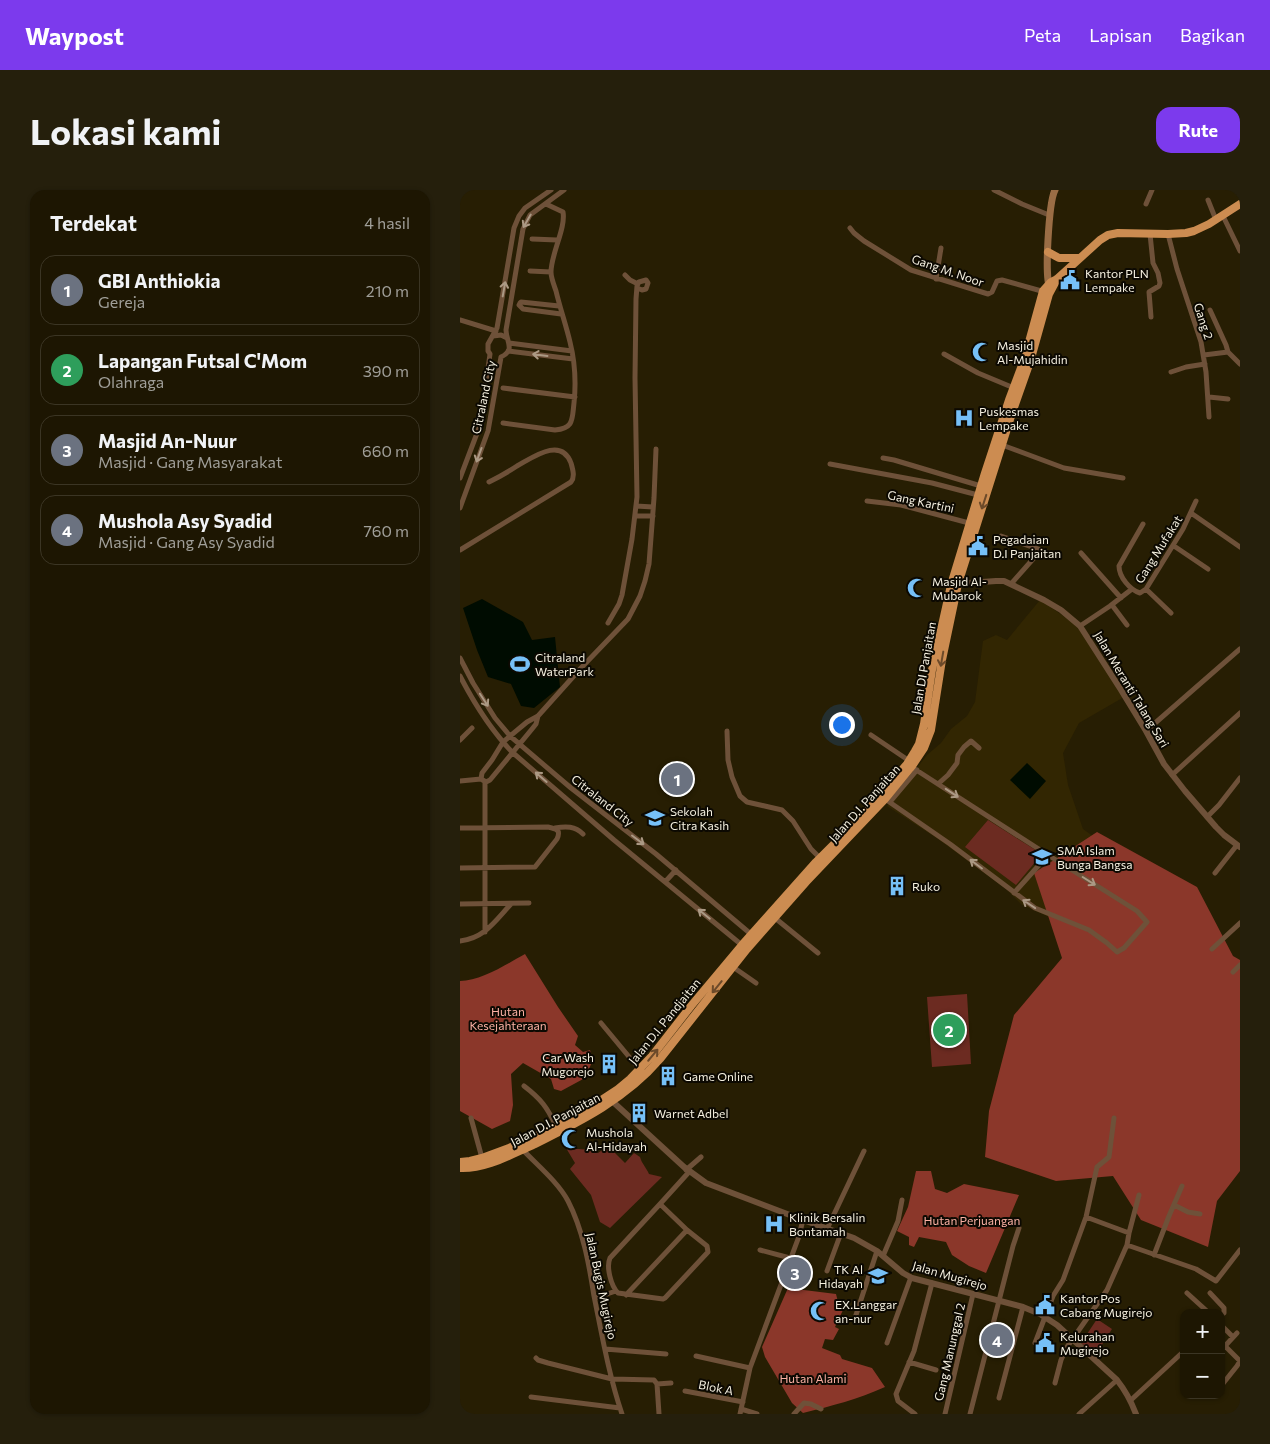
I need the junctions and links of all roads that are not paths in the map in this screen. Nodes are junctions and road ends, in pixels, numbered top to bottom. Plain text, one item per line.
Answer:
1 (551, 190) edge
2 (564, 190) edge
3 (994, 190) edge
4 (1055, 190) edge
5 (1152, 190) edge
6 (1237, 190) edge
7 (1240, 195) edge
8 (1208, 200) dead end
9 (546, 204) junction
10 (1146, 204) dead end
11 (1240, 205) edge
12 (1049, 215) junction
13 (1220, 218) junction
14 (850, 228) dead end
15 (1150, 234) junction
16 (1168, 234) junction
17 (532, 238) dead end
18 (557, 240) junction
19 (941, 248) dead end
20 (1240, 251) edge
21 (1048, 252) junction
22 (1078, 258) junction
23 (530, 271) dead end
24 (551, 272) junction
25 (625, 275) dead end
26 (936, 278) junction
27 (1048, 290) junction
28 (559, 306) junction
29 (1210, 310) dead end
30 (561, 314) junction
31 (1151, 317) dead end
32 (460, 320) edge
33 (494, 334) junction
34 (508, 340) junction
35 (508, 351) junction
36 (572, 351) junction
37 (1228, 352) junction
38 (490, 354) junction
39 (944, 354) dead end
40 (1204, 355) junction
41 (501, 357) junction
42 (573, 359) junction
43 (1205, 364) junction
44 (1240, 364) edge
45 (1171, 372) dead end
46 (503, 388) dead end
47 (1014, 388) junction
48 (574, 397) junction
49 (1208, 397) junction
50 (1228, 400) dead end
51 (1209, 417) dead end
52 (503, 423) dead end
53 (1002, 445) junction
54 (656, 449) dead end
55 (883, 458) dead end
56 (830, 464) dead end
57 (989, 475) junction
58 (460, 478) edge
59 (1123, 478) dead end
60 (489, 482) dead end
61 (981, 486) junction
62 (978, 495) junction
63 (867, 501) dead end
64 (1196, 501) dead end
65 (636, 506) junction
66 (653, 507) junction
67 (460, 508) edge
68 (1191, 513) junction
69 (635, 516) junction
70 (653, 516) junction
71 (969, 522) junction
72 (1143, 524) dead end
73 (1001, 536) dead end
74 (1174, 546) junction
75 (1240, 546) edge
76 (460, 550) edge
77 (1041, 550) junction
78 (1081, 553) dead end
79 (1058, 556) dead end
80 (1208, 569) dead end
81 (954, 584) junction
82 (1011, 584) junction
83 (1132, 589) junction
84 (1146, 589) junction
85 (1121, 598) junction
86 (1112, 605) junction
87 (1171, 613) dead end
88 (608, 622) dead end
89 (1127, 625) dead end
90 (1080, 626) junction
91 (1240, 649) edge
92 (460, 658) edge
93 (460, 676) edge
94 (1240, 713) edge
95 (538, 716) junction
96 (472, 728) dead end
97 (728, 731) dead end
98 (1146, 731) junction
99 (510, 736) junction
100 (871, 736) dead end
101 (460, 740) edge
102 (503, 742) junction
103 (520, 745) junction
104 (979, 748) dead end
105 (512, 752) junction
106 (911, 765) junction
107 (1172, 775) junction
108 (1240, 778) edge
109 (460, 781) edge
110 (483, 781) junction
111 (938, 784) junction
112 (888, 801) junction
113 (1207, 817) junction
114 (460, 828) edge
115 (486, 828) junction
116 (554, 828) junction
117 (583, 834) dead end
118 (1238, 846) edge
119 (1048, 855) junction
120 (823, 860) junction
121 (460, 868) edge
122 (486, 868) junction
123 (676, 870) junction
124 (1215, 873) dead end
125 (665, 882) junction
126 (1014, 893) junction
127 (486, 903) junction
128 (530, 903) dead end
129 (460, 904) edge
130 (511, 904) junction
131 (775, 918) junction
132 (1239, 924) edge
133 (486, 932) junction
134 (754, 936) junction
135 (460, 941) edge
136 (744, 947) junction
137 (1212, 949) dead end
138 (818, 953) dead end
139 (1240, 965) edge
140 (733, 967) junction
141 (1233, 972) dead end
142 (756, 983) dead end
143 (601, 1023) dead end
144 (640, 1070) junction
145 (524, 1086) dead end
146 (609, 1099) junction
147 (471, 1118) dead end
148 (1114, 1118) dead end
149 (556, 1126) junction
150 (522, 1149) junction
151 (864, 1151) dead end
152 (701, 1157) dead end
153 (482, 1158) junction
154 (460, 1162) edge
155 (460, 1168) edge
156 (688, 1171) junction
157 (1182, 1186) dead end
158 (1139, 1195) dead end
159 (902, 1200) dead end
160 (660, 1204) junction
161 (1174, 1205) junction
162 (1200, 1214) dead end
163 (1086, 1218) junction
164 (803, 1220) junction
165 (827, 1228) junction
166 (1019, 1228) dead end
167 (687, 1230) junction
168 (841, 1233) junction
169 (1129, 1233) junction
170 (1127, 1245) junction
171 (760, 1250) dead end
172 (1240, 1250) edge
173 (880, 1254) junction
174 (1154, 1255) junction
175 (790, 1258) junction
176 (827, 1271) dead end
177 (911, 1277) junction
178 (932, 1283) junction
179 (616, 1292) junction
180 (1187, 1293) dead end
181 (1210, 1293) dead end
182 (973, 1294) junction
183 (626, 1295) junction
184 (595, 1298) junction
185 (999, 1300) junction
186 (1023, 1307) junction
187 (1205, 1309) edge
188 (1224, 1309) edge
189 (1044, 1317) junction
190 (855, 1318) dead end
191 (1225, 1328) edge
192 (1072, 1339) junction
193 (888, 1343) dead end
194 (1035, 1343) dead end
195 (1225, 1346) edge
196 (605, 1349) junction
197 (1225, 1350) edge
198 (666, 1354) dead end
199 (696, 1356) dead end
200 (1179, 1356) edge
201 (536, 1358) dead end
202 (1240, 1361) edge
203 (909, 1362) junction
204 (750, 1368) junction
205 (936, 1370) dead end
206 (612, 1379) junction
207 (1117, 1380) junction
208 (1225, 1381) edge
209 (655, 1382) junction
210 (671, 1383) dead end
211 (1055, 1383) dead end
212 (685, 1391) dead end
213 (531, 1396) dead end
214 (999, 1398) dead end
215 (1130, 1400) junction
216 (743, 1402) junction
217 (821, 1409) dead end
218 (621, 1411) edge
219 (741, 1412) edge
220 (659, 1414) edge
221 (757, 1414) edge
222 (794, 1414) edge
223 (915, 1414) edge
224 (945, 1414) edge
225 (970, 1414) edge
226 (1079, 1414) edge
227 (1136, 1414) edge

33 -> 1 street, Citraland City
2 - 9 street, Citraland City
3 - 12 street
4 - 12 main road
5 - 10 street
6 - 7 street
8 - 13 street
9 - 18 street
9 -> 34 street, Citraland City
11 - 13 highway
12 - 21 main road
13 - 16 highway
13 - 20 street
14 - 26 street, Gang M. Noor
15 - 16 highway
15 - 22 highway
15 - 31 street
16 - 40 street, Gang 2
17 - 18 street
18 - 24 street
19 - 26 street
21 - 22 highway
21 - 27 main road
22 - 27 highway
23 - 24 street
24 - 28 street
25 - 65 street
26 - 27 street, Gang M. Noor
27 - 47 highway, Jalan DI Panjaitan
27 - 53 highway
28 - 30 street
28 - 30 street
29 - 37 street
30 - 36 street
32 - 33 street
33 - 34 street
33 - 38 street, Citraland City
34 - 35 street, Citraland City
34 - 36 street
35 - 41 street, Citraland City
42 -> 35 street
36 - 42 street
37 - 40 street
37 - 44 street
38 - 41 street
38 - 58 street, Citraland City
39 - 47 street
40 - 43 street, Gang 2
41 -> 67 street, Citraland City
42 - 48 street
43 - 45 street
43 - 49 street, Gang 2
46 - 48 street
47 - 57 highway, Jalan DI Panjaitan
48 - 52 street
49 - 50 street
49 - 51 street, Gang 2
53 - 57 highway
53 - 59 street
54 - 66 street
55 - 61 street
56 - 62 street
57 - 61 highway, Jalan DI Panjaitan
57 -> 81 highway
60 - 76 street
61 - 62 highway, Jalan DI Panjaitan
62 - 71 highway, Jalan DI Panjaitan
63 - 71 street, Gang Kartini
64 - 68 street, Gang Mufakat
65 - 66 street
65 - 69 street
66 - 70 street
68 - 74 street, Gang Mufakat
68 - 75 street
69 - 70 street
69 - 88 street
70 - 95 street
71 - 81 highway, Jalan DI Panjaitan
72 - 83 street
73 - 77 street
74 - 80 street
74 - 84 street, Gang Mufakat
77 - 79 street
77 - 82 street
78 - 85 street
81 - 82 street, Jalan Meranti Talang Sari
81 - 106 highway, Jalan DI Panjaitan
82 - 90 street, Jalan Meranti Talang Sari
83 - 84 street, Gang Mufakat
83 - 85 street, Gang Mufakat
84 - 87 street
85 - 86 street, Gang Mufakat
86 - 89 street
86 - 90 street, Gang Mufakat
90 - 98 street, Jalan Meranti Talang Sari
91 - 98 street
92 -> 99 street, Citraland City
93 - 102 street, Citraland City
94 - 107 street
95 - 99 street
95 - 103 street
96 - 101 street
97 - 120 street
98 - 107 street, Jalan Meranti Talang Sari
99 - 102 street
99 - 103 street, Citraland City
100 - 106 street
102 - 105 street, Citraland City
102 - 110 street
103 - 105 street
103 -> 123 street, Citraland City
104 - 111 street
105 - 110 street
125 -> 105 street, Citraland City
106 - 111 street
106 - 112 highway, Jalan D.I. Panjaitan
106 - 120 highway, Jalan DI Panjaitan
107 - 113 street, Jalan Meranti Talang Sari
108 - 113 street
109 - 110 street
110 - 115 street
111 -> 119 street
112 - 120 highway, Jalan D.I. Panjaitan
126 -> 112 street
113 - 118 street, Jalan Meranti Talang Sari
114 - 115 street
115 - 116 street
115 - 122 street
116 - 117 street
116 - 122 street
118 - 124 street
119 - 126 street
119 -> 126 street
120 - 131 highway, Jalan D.I. Panjaitan
120 - 134 highway, Jalan DI Panjaitan
121 - 122 street
122 - 127 street
123 - 125 street
123 - 134 street, Citraland City
136 -> 125 street, Citraland City
127 - 129 street
127 - 130 street
127 - 133 street
128 - 130 street
130 - 133 street
131 - 134 highway, Jalan D.I. Panjaitan
131 - 138 street
132 - 137 street
133 - 135 street
134 - 136 highway, Jalan DI Panjaitan
136 - 140 highway, Jalan D.I. Panjaitan
144 -> 136 highway, Jalan D.I. Pandjaitan
139 - 141 street
140 - 142 street
140 -> 146 highway, Jalan D.I. Panjaitan
143 - 144 street
144 - 146 highway, Jalan D.I. Pandjaitan
145 - 149 street
146 - 149 highway, Jalan D.I. Pandjaitan
146 - 150 highway, Jalan D.I. Panjaitan
146 - 156 street, Jalan Mugirejo
147 - 153 street
148 - 163 street
149 - 153 highway, Jalan D.I. Pandjaitan
150 - 155 highway, Jalan D.I. Panjaitan
150 - 184 street, Jalan Bugis Mugirejo
151 - 165 street
152 - 156 street
153 - 154 highway, Jalan D.I. Pandjaitan
156 - 160 street
156 - 164 street, Jalan Mugirejo
157 - 161 street
158 - 169 street
159 - 173 street
160 - 167 street
160 - 179 street
161 - 162 street
161 - 174 street
163 - 169 street
163 - 189 street
164 - 165 street, Jalan Mugirejo
164 - 175 street
165 - 168 street, Jalan Mugirejo
166 - 185 street
167 - 183 street
167 - 183 street
168 - 173 street, Jalan Mugirejo
168 - 176 street
169 - 170 street
170 - 174 street
170 - 192 street
171 - 175 street
172 - 174 street
173 - 177 street, Jalan Mugirejo
173 - 190 street
175 - 204 street
177 - 178 street, Jalan Mugirejo
177 - 193 street
178 - 182 street, Jalan Mugirejo
178 - 203 street
179 - 183 street
179 - 184 street
180 - 187 street
181 - 188 street
182 - 185 street, Jalan Mugirejo
182 - 224 street, Gang Manunggal 2
184 - 196 street, Jalan Bugis Mugirejo
185 - 186 street, Jalan Mugirejo
185 - 225 street
186 - 189 street, Jalan Mugirejo
186 - 214 street
189 - 192 street, Jalan Mugirejo
189 - 194 street
191 - 195 street
192 - 207 street, Jalan Mugirejo
192 - 211 street
196 - 198 street
196 - 206 street, Jalan Bugis Mugirejo
197 - 202 street
199 - 204 street
200 - 215 street
201 - 206 street
202 - 208 street
203 - 205 street
203 - 223 street
204 - 216 street
206 - 209 street
206 - 218 street, Jalan Bugis Mugirejo
207 - 215 street, Jalan Mugirejo
207 - 226 street
209 - 210 street
209 - 220 street
212 - 216 street, Blok A
213 - 218 street
215 - 227 street, Jalan Mugirejo
216 - 219 street
217 - 222 street
219 - 221 street

